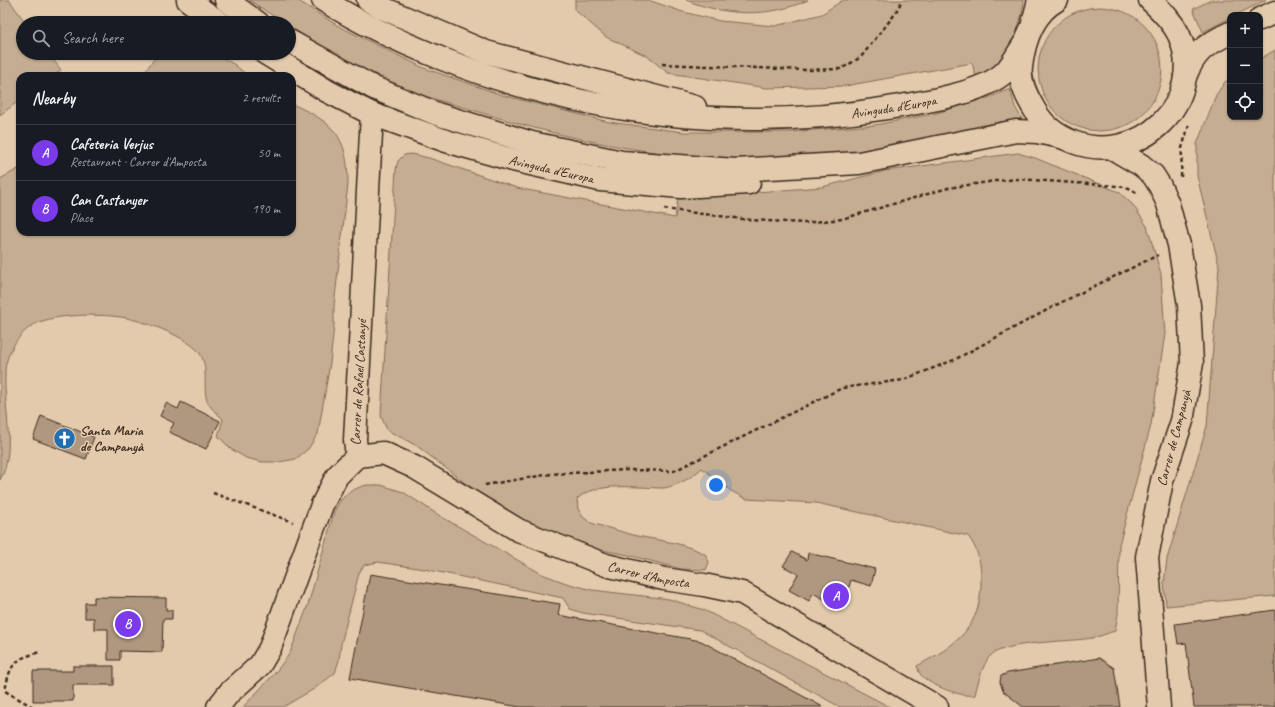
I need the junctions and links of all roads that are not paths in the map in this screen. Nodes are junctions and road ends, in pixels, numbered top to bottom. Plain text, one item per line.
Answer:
1 (188, 0) edge
2 (226, 0) edge
3 (323, 0) edge
4 (368, 0) edge
5 (1039, 0) edge
6 (1057, 0) edge
7 (1150, 0) edge
8 (1275, 12) edge
9 (210, 16) edge
10 (248, 16) edge
11 (1263, 18) edge
12 (1033, 23) junction
13 (1227, 35) edge
14 (1024, 44) junction
15 (296, 45) edge
16 (276, 60) edge
17 (296, 72) edge
18 (296, 72) edge
19 (1183, 82) junction
20 (372, 114) junction
21 (742, 120) junction
22 (1061, 137) junction
23 (1112, 148) junction
24 (859, 163) junction
25 (357, 456) junction
26 (218, 707) edge
27 (937, 707) edge
28 (1159, 707) edge

1 - 9 main road
2 - 10 main road
3 - 21 main road, Avinguda d'Europa
4 - 21 main road, Avinguda d'Europa
5 - 12 main road
6 - 12 main road
7 - 19 main road
8 - 11 main road
12 - 14 main road
13 - 19 main road
14 - 21 main road, Avinguda d'Europa
14 - 22 main road
15 - 24 main road, Avinguda d'Europa
16 - 17 main road, Avinguda d'Europa
18 - 20 main road, Avinguda d'Europa
19 - 23 main road
20 - 24 main road, Avinguda d'Europa
20 - 25 main road, Carrer de Rafael Castanyé
22 - 23 main road
22 - 24 main road, Avinguda d'Europa
23 - 28 main road, Carrer de Campanyà
25 - 26 main road, Carrer de Rafael Castanyé
25 - 27 main road, Carrer d'Amposta

